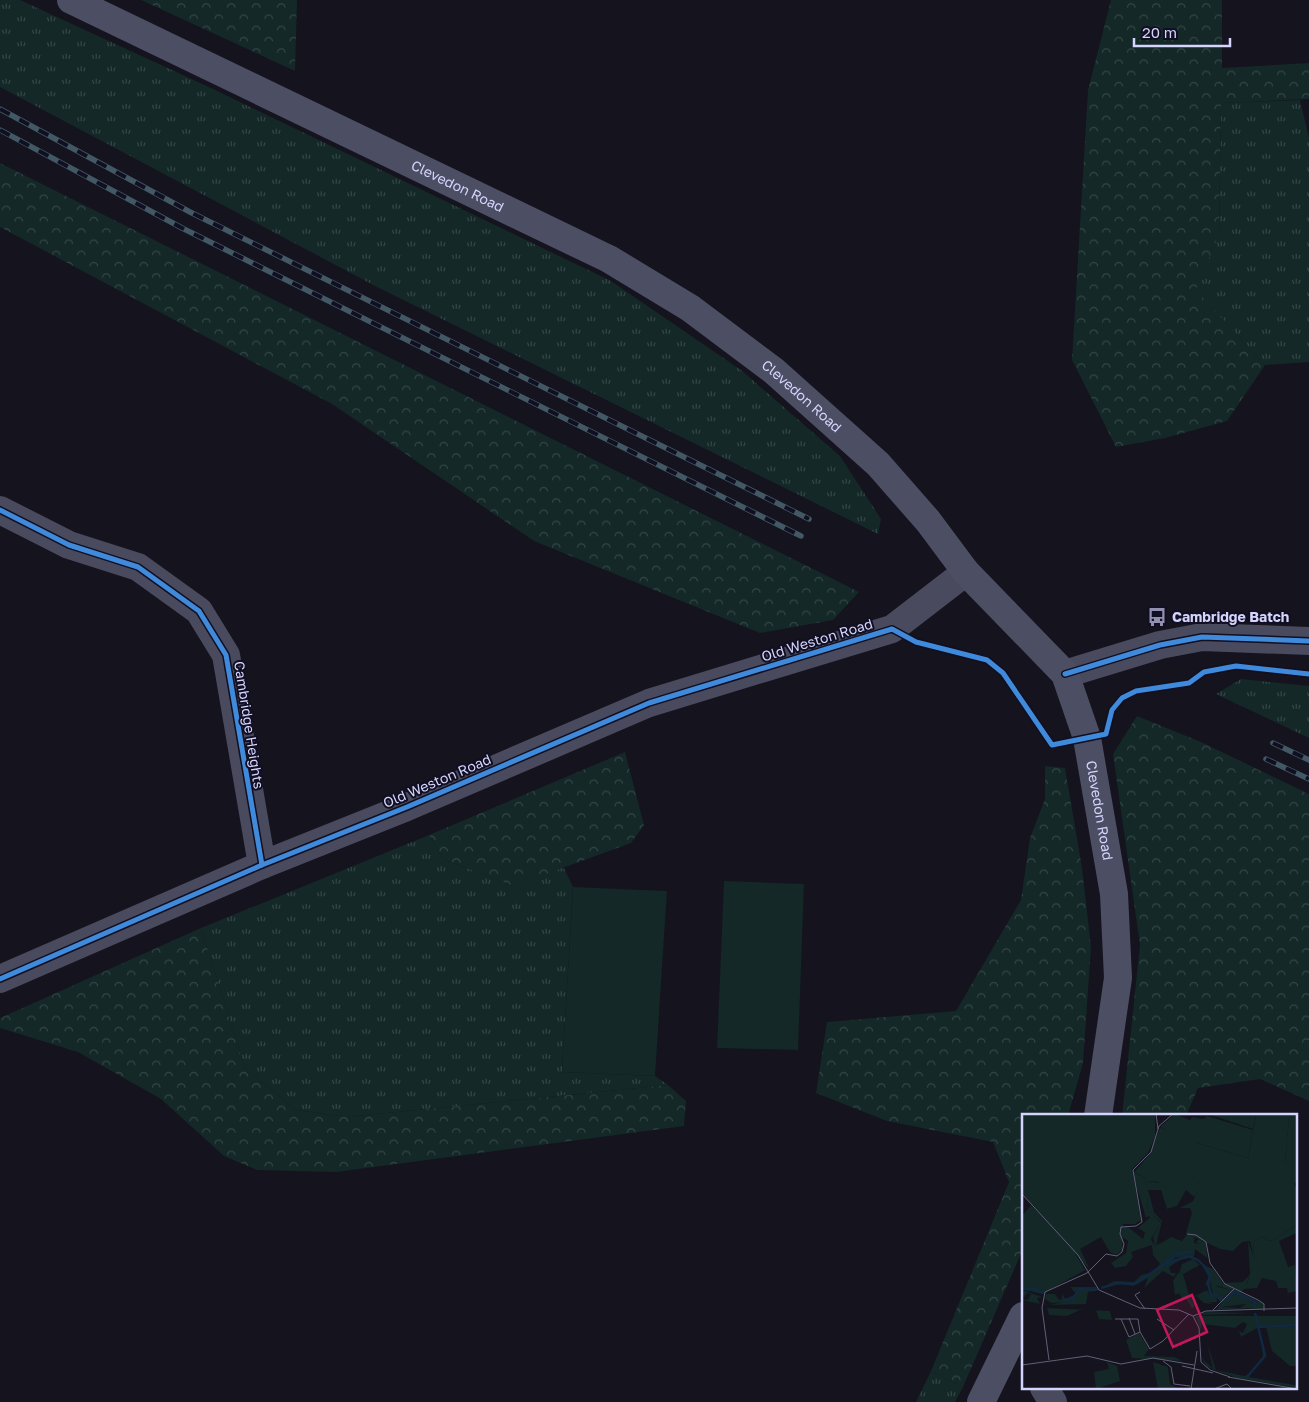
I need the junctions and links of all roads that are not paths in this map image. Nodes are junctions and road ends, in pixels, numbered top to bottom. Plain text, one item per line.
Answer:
1 (71, 0) edge
2 (0, 510) edge
3 (966, 572) junction
4 (1309, 641) edge
5 (1065, 674) junction
6 (262, 864) junction
7 (0, 979) edge
8 (1098, 1114) edge
9 (1019, 1337) edge
10 (1045, 1390) edge
11 (981, 1402) edge
12 (1053, 1402) edge

1 - 3 main road, Clevedon Road
2 - 6 street, Cambridge Heights
3 - 5 main road, Clevedon Road
3 - 6 street, Old Weston Road
4 - 5 street
5 - 8 main road, Clevedon Road
6 - 7 street, Old Weston Road
9 - 11 main road
10 - 12 street

